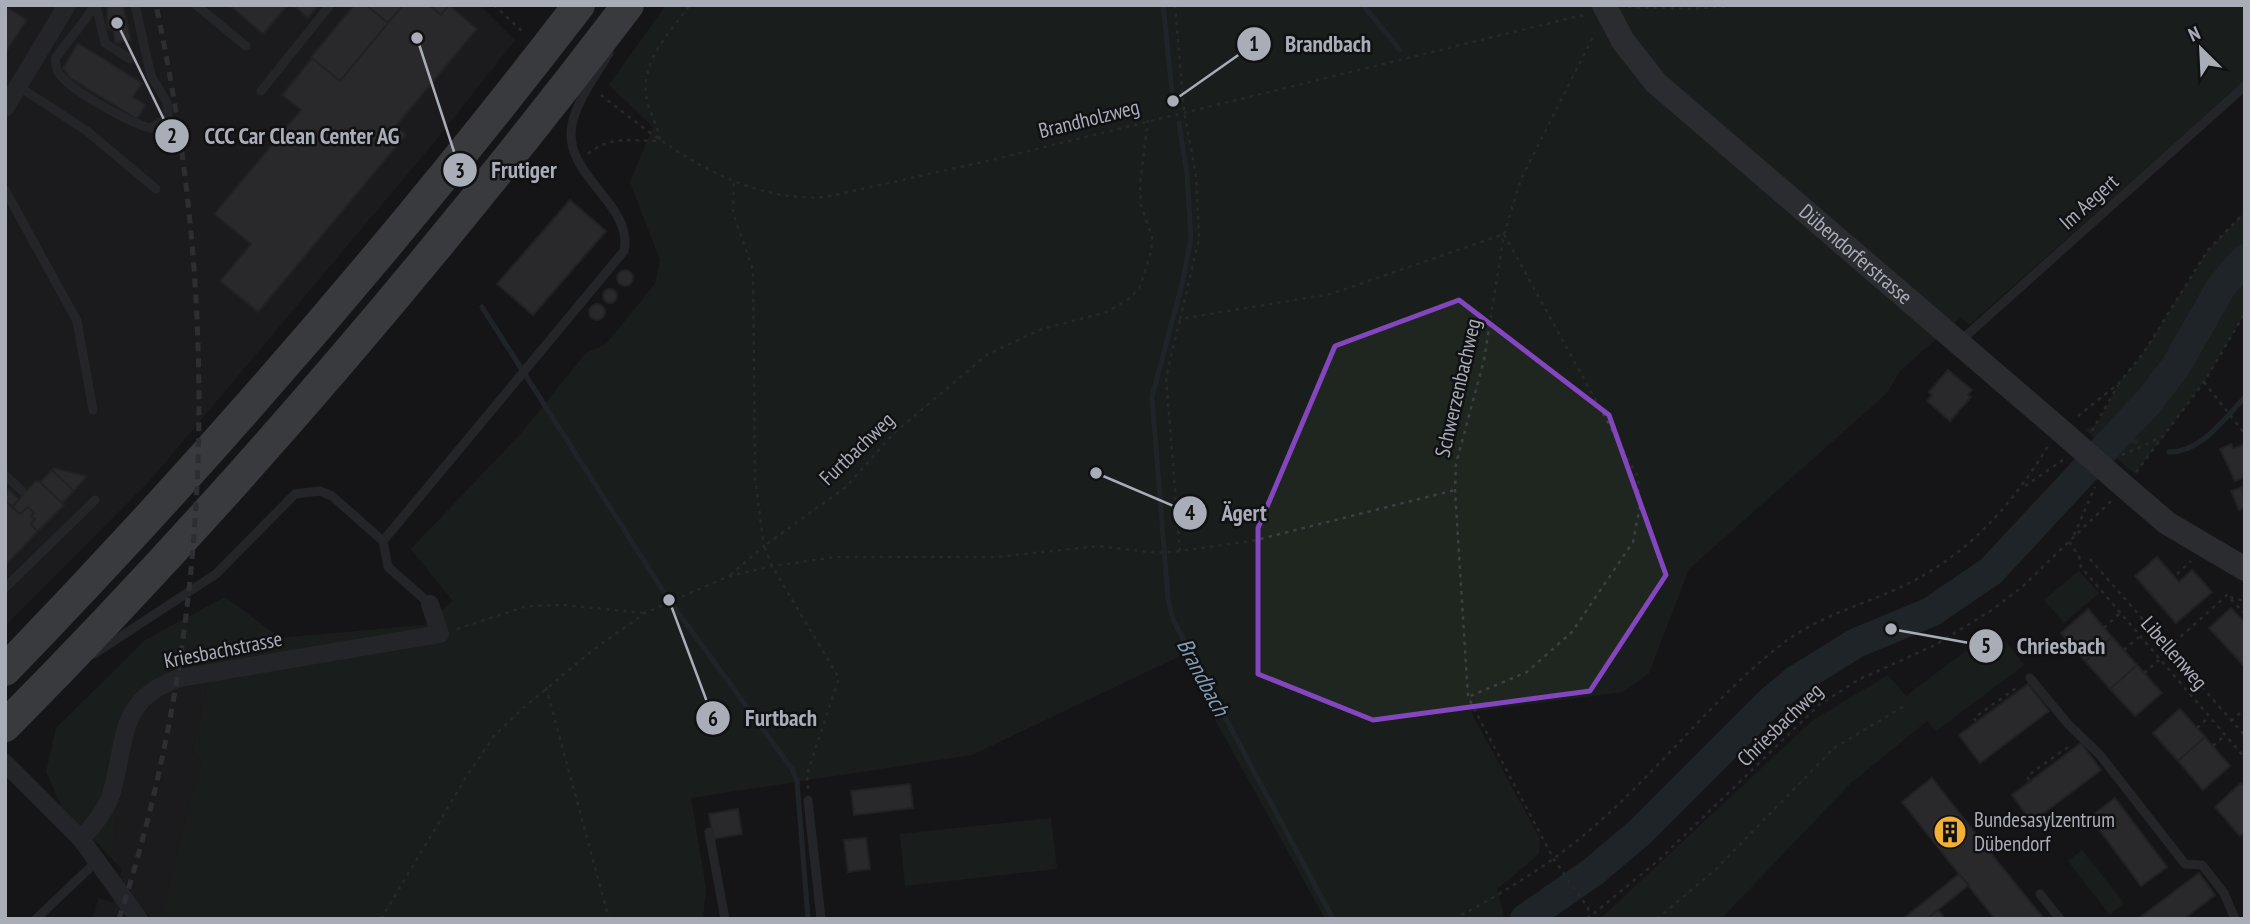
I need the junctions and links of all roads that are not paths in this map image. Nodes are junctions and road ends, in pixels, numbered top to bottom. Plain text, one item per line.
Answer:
1 (67, 5) edge
2 (95, 5) edge
3 (135, 5) edge
4 (196, 5) edge
5 (330, 5) edge
6 (579, 5) edge
7 (628, 5) edge
8 (635, 5) edge
9 (1611, 7) edge
10 (246, 47) dead end
11 (130, 59) dead end
12 (18, 86) junction
13 (2245, 86) edge
14 (261, 91) dead end
15 (5, 108) edge
16 (156, 189) dead end
17 (5, 190) edge
18 (1956, 344) junction
19 (93, 410) dead end
20 (5, 475) edge
21 (22, 491) dead end
22 (95, 500) dead end
23 (383, 541) junction
24 (2245, 569) edge
25 (5, 588) edge
26 (430, 604) joint
27 (5, 670) edge
28 (2030, 678) road end
29 (48, 682) junction
30 (5, 726) edge
31 (10, 767) edge
32 (808, 800) road end
33 (709, 832) dead end
34 (81, 839) junction
35 (98, 860) junction
36 (2040, 894) dead end
37 (36, 919) edge
38 (139, 919) edge
39 (725, 919) edge
40 (821, 919) edge
41 (2060, 919) edge
42 (2235, 919) edge

1 - 12 street
2 - 3 lane
2 - 11 lane
4 - 10 lane
5 - 14 lane
6 - 27 highway
7 - 29 highway
8 - 23 lane
9 - 18 street, Dübendorferstrasse
12 - 15 street
12 - 16 lane
13 - 18 lane, Im Aegert
17 - 19 lane
18 - 24 street, Dübendorferstrasse, bridge
20 - 21 lane
22 - 25 lane
23 - 26 lane
23 - 29 lane
26 - 34 street, Kriesbachstrasse
28 - 42 lane
29 - 30 highway
31 - 34 street
32 - 40 lane
33 - 39 lane
34 - 35 street
35 - 37 lane
35 - 38 street
36 - 41 lane

